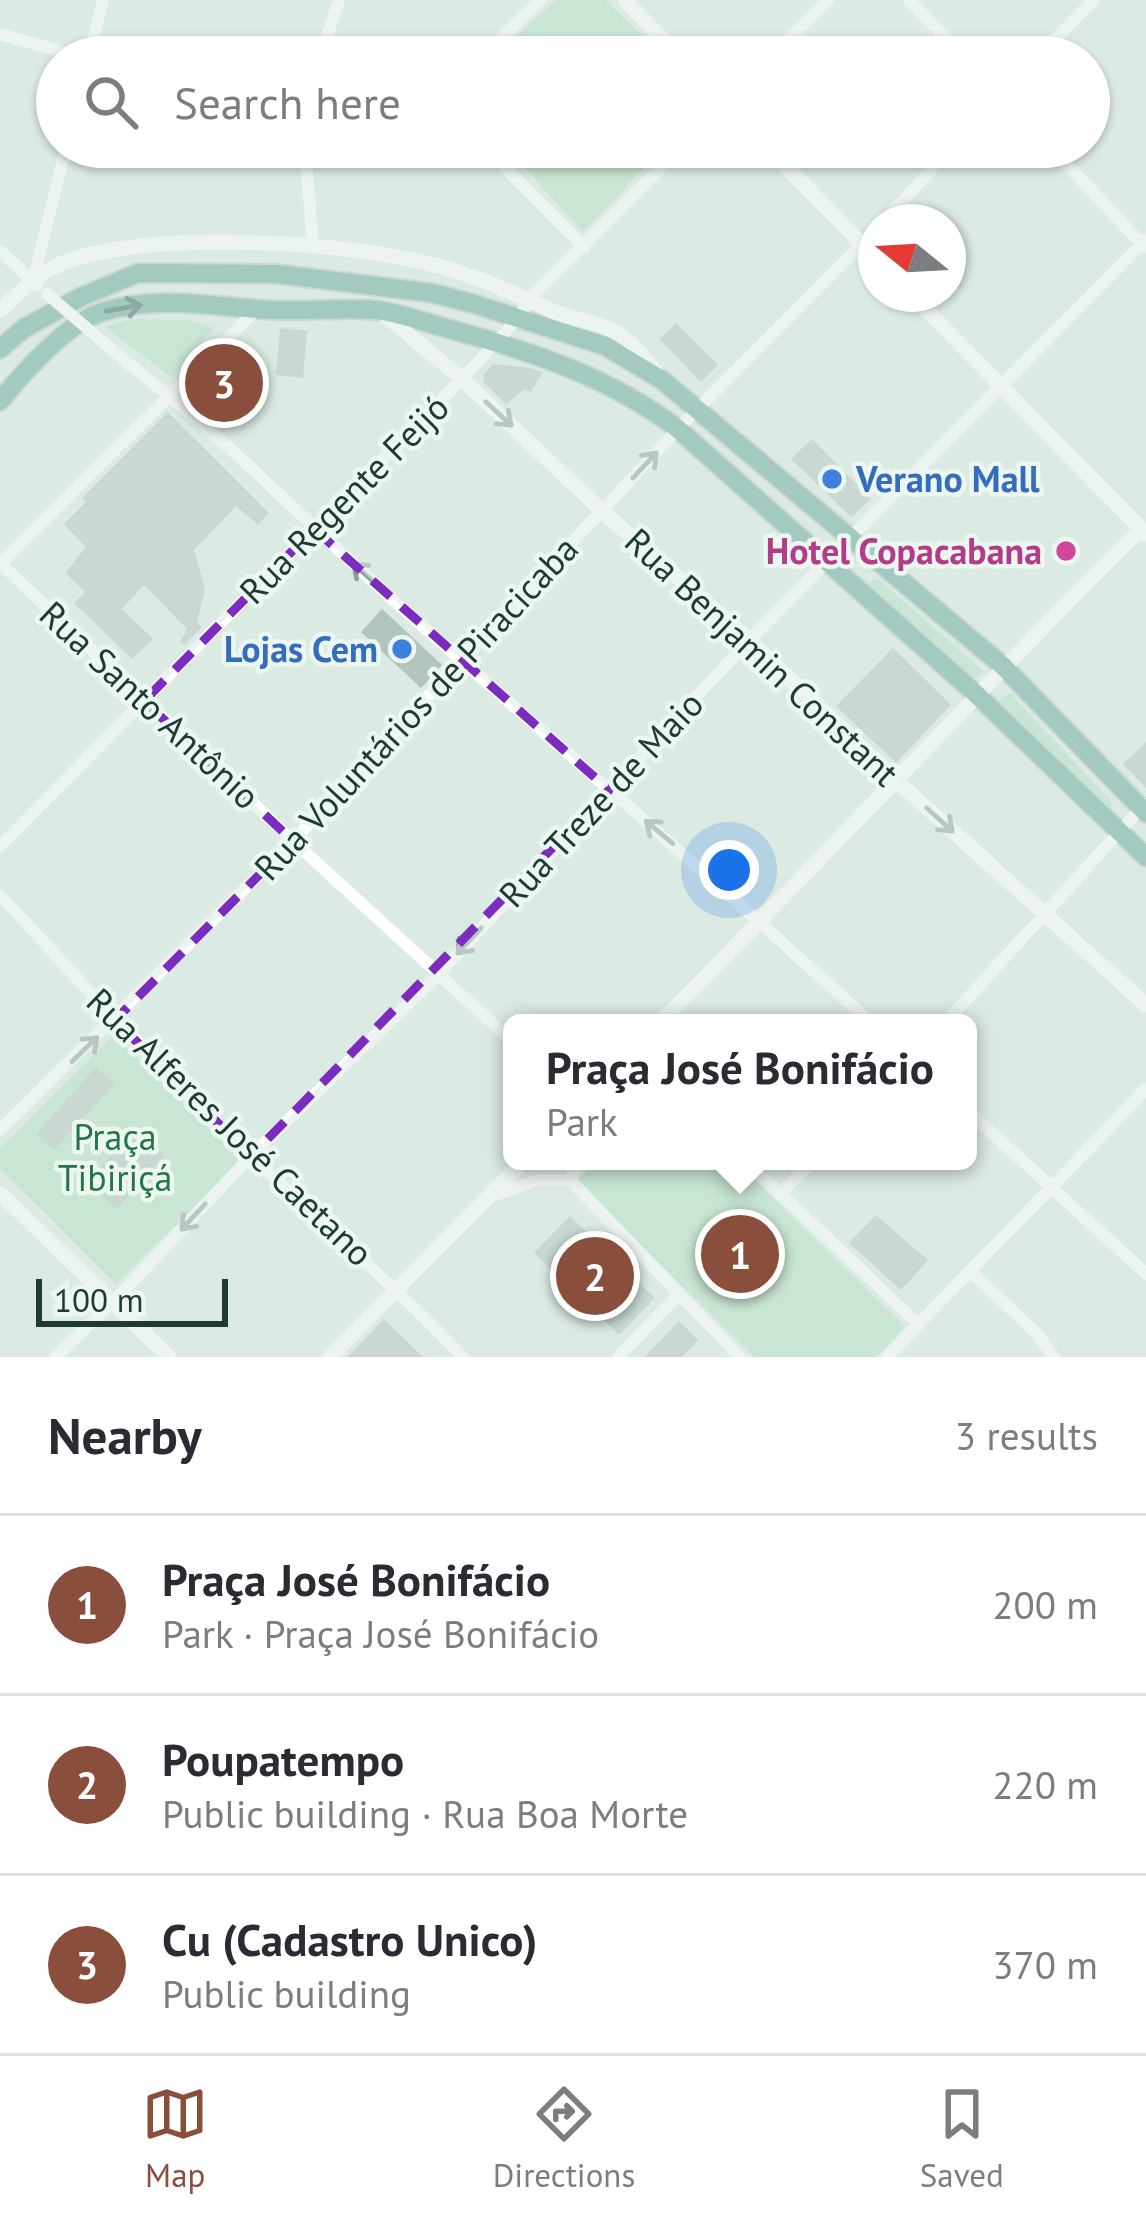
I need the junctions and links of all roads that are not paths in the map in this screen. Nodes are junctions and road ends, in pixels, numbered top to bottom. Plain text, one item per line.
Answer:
1 (104, 0) edge
2 (339, 0) edge
3 (540, 0) edge
4 (625, 0) edge
5 (828, 0) edge
6 (909, 0) edge
7 (1093, 0) edge
8 (0, 34) edge
9 (92, 36) edge
10 (326, 36) edge
11 (503, 36) edge
12 (660, 36) edge
13 (792, 36) edge
14 (944, 36) edge
15 (1058, 36) edge
16 (36, 44) edge
17 (61, 168) edge
18 (307, 168) edge
19 (506, 168) edge
20 (661, 168) edge
21 (787, 168) edge
22 (933, 168) edge
23 (1071, 168) edge
24 (900, 204) edge
25 (858, 241) edge
26 (1145, 244) edge
27 (313, 247) junction
28 (584, 247) junction
29 (858, 249) edge
30 (0, 251) edge
31 (33, 281) junction
32 (524, 308) junction
33 (257, 309) junction
34 (379, 310) junction
35 (0, 311) edge
36 (929, 312) edge
37 (496, 342) junction
38 (0, 349) edge
39 (462, 379) junction
40 (1004, 386) junction
41 (168, 394) junction
42 (0, 401) edge
43 (699, 410) junction
44 (679, 429) junction
45 (602, 511) junction
46 (314, 529) junction
47 (1144, 529) edge
48 (847, 539) junction
49 (826, 563) junction
50 (0, 564) edge
51 (749, 640) junction
52 (462, 660) junction
53 (1003, 666) junction
54 (976, 694) junction
55 (145, 701) junction
56 (897, 781) junction
57 (609, 790) junction
58 (1144, 808) edge
59 (1118, 832) junction
60 (293, 841) junction
61 (0, 846) edge
62 (1146, 857) edge
63 (0, 895) edge
64 (1045, 915) junction
65 (761, 922) junction
66 (439, 974) junction
67 (1146, 1005) edge
68 (667, 1014) edge
69 (861, 1014) edge
70 (953, 1014) edge
71 (115, 1020) junction
72 (503, 1033) edge
73 (1146, 1089) edge
74 (977, 1119) edge
75 (0, 1130) edge
76 (250, 1156) junction
77 (515, 1170) edge
78 (577, 1170) edge
79 (755, 1170) edge
80 (803, 1170) edge
81 (571, 1181) junction
82 (1052, 1186) junction
83 (0, 1193) edge
84 (780, 1194) junction
85 (485, 1198) junction
86 (970, 1270) junction
87 (1146, 1274) edge
88 (399, 1289) junction
89 (678, 1295) junction
90 (114, 1301) junction
91 (917, 1323) junction
92 (56, 1357) edge
93 (169, 1357) edge
94 (331, 1357) edge
95 (463, 1357) edge
96 (618, 1357) edge
97 (740, 1357) edge
98 (887, 1357) edge
99 (1054, 1357) edge

1 - 9 street
2 - 10 street
3 - 11 street
4 - 12 street
5 - 13 street
6 - 14 street
7 - 15 street
8 - 16 street
17 - 31 street
18 - 27 street
19 - 28 street
20 - 28 street, Rua Regente Feijó
21 - 25 street
22 - 24 street
23 - 26 street
26 - 40 street, Rua Treze de Maio
27 - 31 street
27 - 32 street
28 - 32 street, Rua Regente Feijó
29 - 43 street, Rua Voluntários de Piracicaba
30 - 31 street
31 - 35 street
31 - 41 street, bridge
32 - 37 street, Rua Regente Feijó
32 - 38 main road
32 - 43 main road
33 - 34 main road
33 - 41 street
42 -> 33 main road
34 - 37 main road
34 - 39 street, Rua Benjamin Constant
36 - 40 street
37 - 39 street, Rua Regente Feijó
37 - 44 main road
39 -> 45 street, Rua Benjamin Constant
39 - 46 street, Rua Regente Feijó
40 - 47 street
40 - 48 street, Rua Treze de Maio
41 - 46 street
41 - 50 street
43 - 44 street, Rua Voluntários de Piracicaba
43 - 48 main road
45 -> 44 street, Rua Voluntários de Piracicaba
44 - 49 main road
45 - 51 street, Rua Benjamin Constant
45 - 52 street, Rua Voluntários de Piracicaba
52 -> 46 street
46 - 55 street, Rua Regente Feijó
47 - 53 street
48 - 49 street, Rua Treze de Maio
48 - 53 main road
49 - 51 street, Rua Treze de Maio
49 - 54 main road
50 - 55 street, Rua Santo Antônio
51 - 56 street, Rua Benjamin Constant
51 - 57 street, Rua Treze de Maio
52 - 57 street
52 - 60 street, Rua Voluntários de Piracicaba
53 - 54 street
53 - 58 main road
54 - 56 street
54 - 59 main road
55 - 60 street, Rua Santo Antônio
55 - 61 street, Rua Regente Feijó
56 -> 64 street, Rua Benjamin Constant
56 - 65 street
65 -> 57 street
57 -> 66 street, Rua Treze de Maio
58 - 59 street
59 - 62 main road
59 - 64 street
60 - 66 street, Rua Santo Antônio
60 - 71 street, Rua Voluntários de Piracicaba
63 - 71 street, Rua Alferes José Caetano
64 - 67 street, Rua Benjamin Constant
64 - 70 street
65 - 68 street
65 - 69 street
66 - 72 street, Rua Santo Antônio
66 - 76 street, Rua Treze de Maio
75 -> 71 street, Rua Voluntários de Piracicaba
71 - 76 street, Rua Alferes José Caetano
73 - 82 street
74 - 82 street
76 - 88 street, Rua Alferes José Caetano
76 -> 90 street, Rua Treze de Maio
77 - 85 street
78 - 81 street
79 - 84 street
80 - 84 street
81 - 85 street
81 - 89 street
82 - 86 street
82 - 87 street
83 - 90 street
84 - 91 street
85 - 88 street
86 - 91 street
86 - 99 street
88 - 94 street
88 - 95 street, Rua Alferes José Caetano
89 - 96 street
89 - 97 street
90 - 92 street, Rua Treze de Maio
90 - 93 street
91 - 98 street

